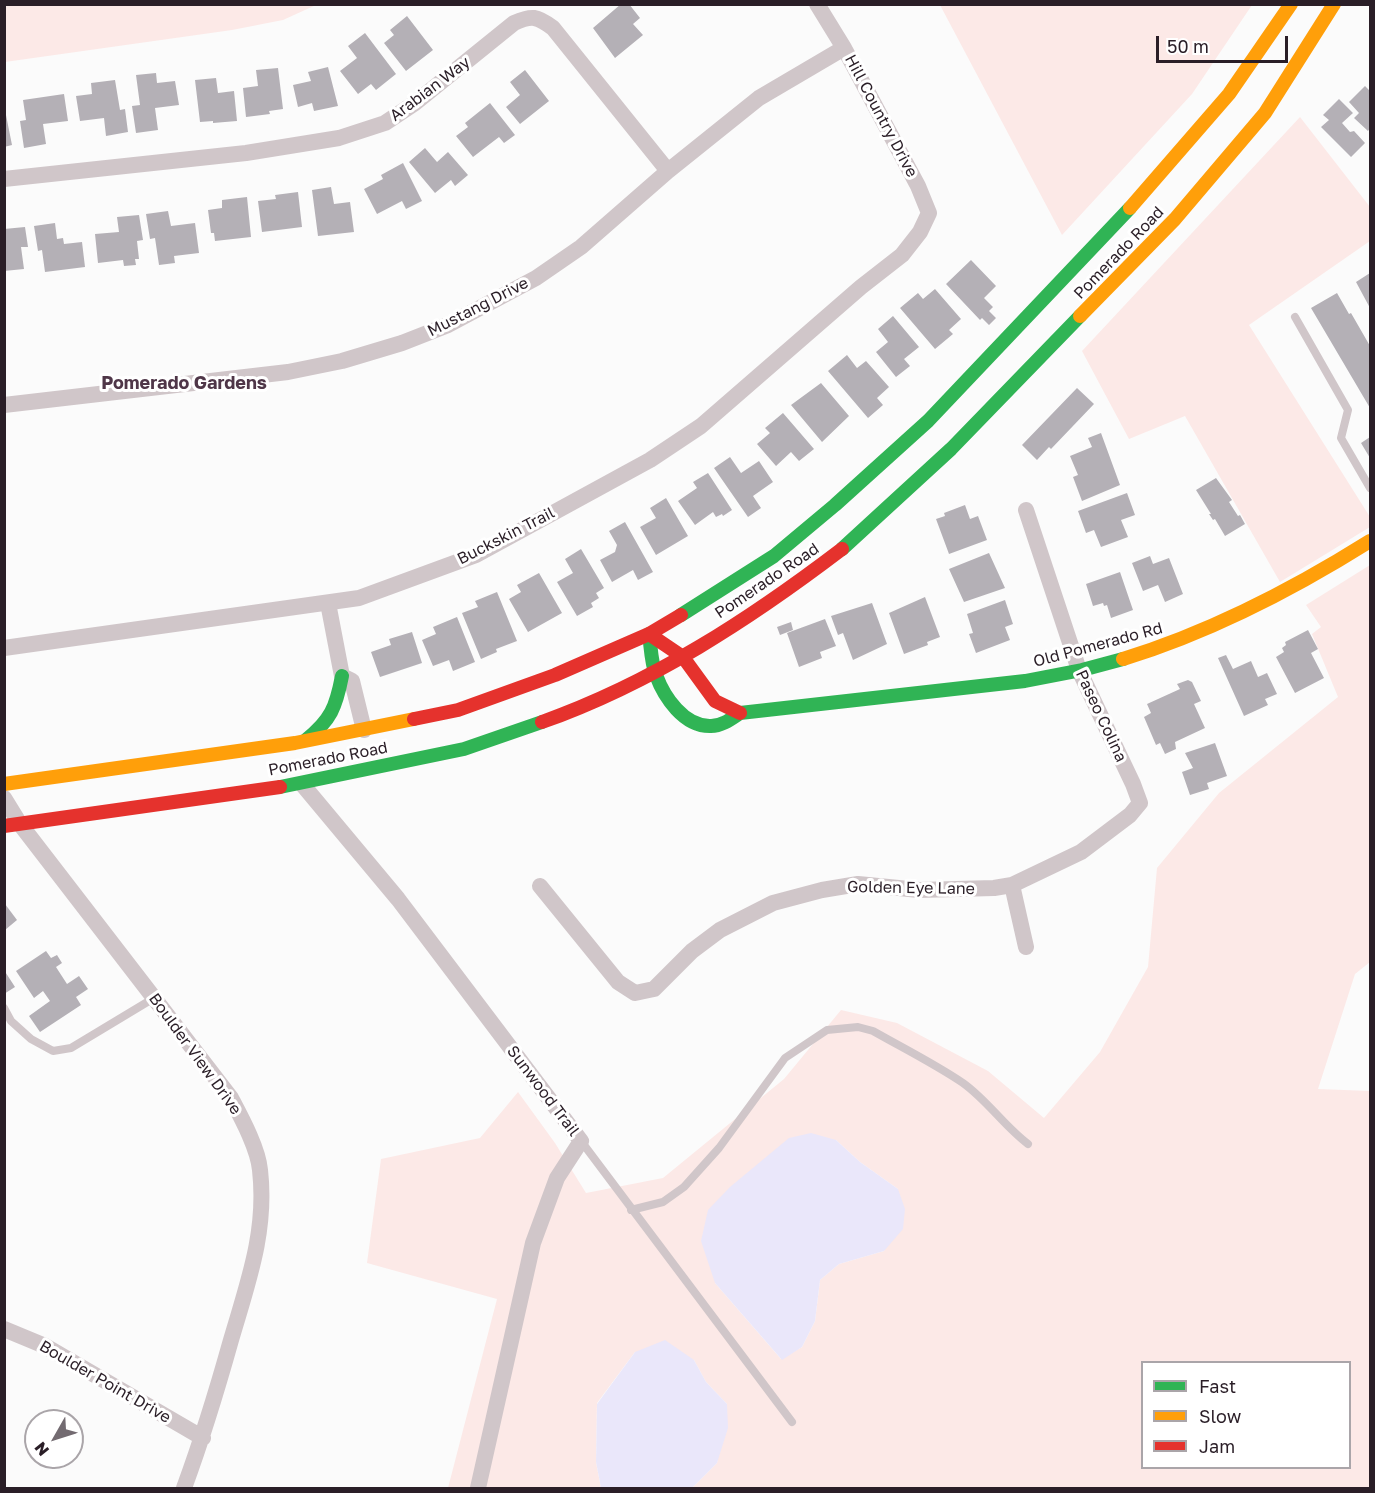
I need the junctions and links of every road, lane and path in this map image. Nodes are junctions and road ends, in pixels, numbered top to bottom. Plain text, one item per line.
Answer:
1 (817, 4) edge
2 (1291, 4) edge
3 (1334, 4) edge
4 (844, 48) junction
5 (668, 171) junction
6 (4, 179) edge
7 (920, 232) joint
8 (1295, 317) dead end
9 (4, 405) edge
10 (1371, 488) edge
11 (1026, 510) dead end
12 (1371, 541) edge
13 (328, 603) junction
14 (649, 634) junction
15 (4, 648) edge
16 (683, 657) junction
17 (1078, 670) junction
18 (656, 673) junction
19 (342, 675) junction
20 (740, 713) junction
21 (362, 735) junction
22 (304, 741) junction
23 (348, 760) dead end
24 (4, 784) edge
25 (302, 784) junction
26 (4, 798) edge
27 (1130, 815) joint
28 (12, 825) edge
29 (1012, 885) junction
30 (540, 886) dead end
31 (1026, 947) dead end
32 (154, 998) junction
33 (4, 1008) edge
34 (581, 1141) junction
35 (1028, 1144) dead end
36 (631, 1210) junction
37 (4, 1329) edge
38 (792, 1422) dead end
39 (202, 1438) junction
40 (184, 1488) edge
41 (478, 1488) edge

1 - 4 street, Hill Country Drive
2 - 14 main road, Pomerado Road
3 - 16 main road, Pomerado Road
4 - 5 street, Mustang Drive
4 - 7 street, Hill Country Drive
5 - 6 street, Arabian Way
5 - 9 street, Mustang Drive
7 - 13 street, Buckskin Trail
8 - 10 lane
11 - 17 street, Paseo Colina
12 - 17 main road, Old Pomerado Rd
13 - 15 street, Buckskin Trail
13 - 19 street
14 - 16 main road
14 - 18 main road, Old Pomerado Rd
14 - 21 main road, Pomerado Road
16 - 18 main road, Pomerado Road
16 - 20 main road
17 - 20 main road, Old Pomerado Rd
17 - 27 street, Paseo Colina
18 - 20 main road, Old Pomerado Rd
18 - 25 main road, Pomerado Road
19 - 21 street
19 - 22 main road
21 - 22 main road, Pomerado Road
22 - 24 main road, Pomerado Road
23 - 25 main road
25 - 28 main road, Pomerado Road
25 - 34 street, Sunwood Trail
26 - 28 street, Boulder View Drive
27 - 29 street, Golden Eye Lane
28 - 32 street, Boulder View Drive
29 - 30 street, Golden Eye Lane
29 - 31 street
32 - 33 lane
32 - 39 street, Boulder View Drive
34 - 36 lane
34 - 41 street, Sunwood Trail
35 - 36 lane
36 - 38 lane
37 - 39 street, Boulder Point Drive
39 - 40 street, Boulder View Drive

